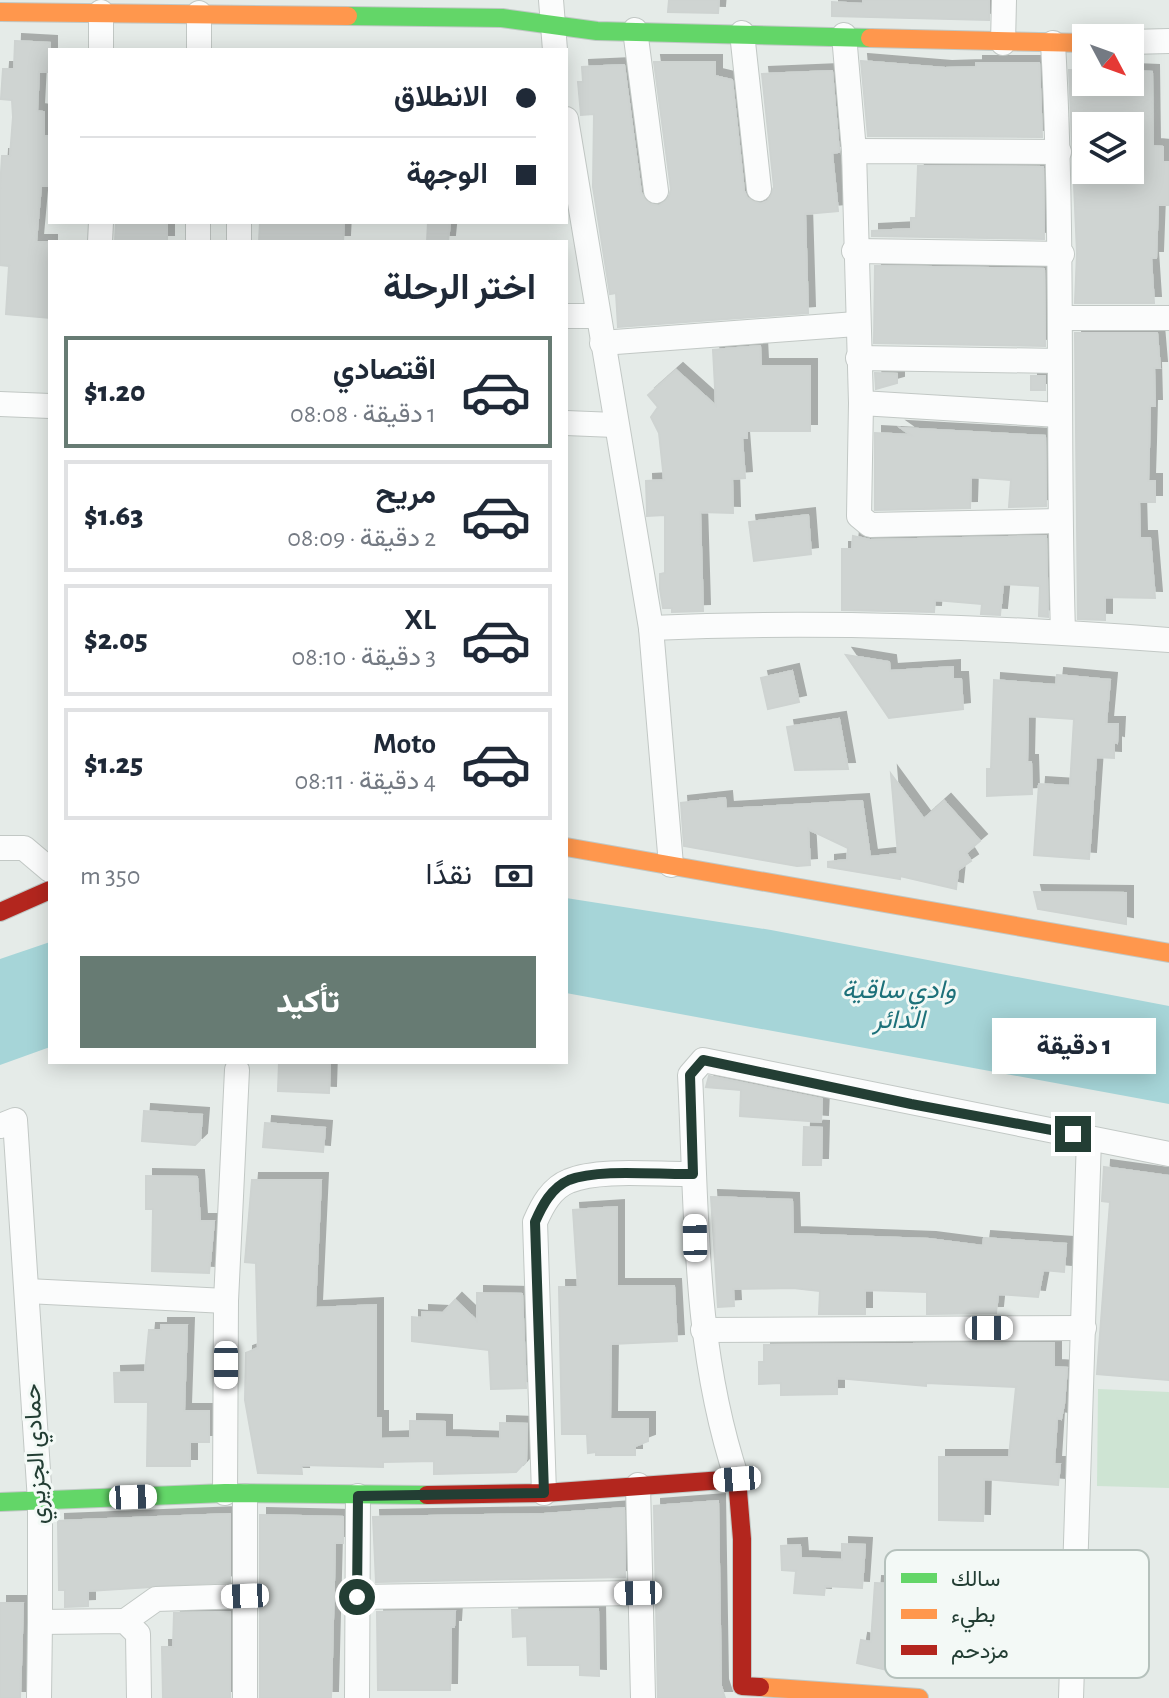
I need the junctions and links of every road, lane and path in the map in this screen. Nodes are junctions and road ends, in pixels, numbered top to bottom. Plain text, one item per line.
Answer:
1 (551, 0) edge
2 (1004, 0) edge
3 (86, 8) edge
4 (0, 12) edge
5 (199, 13) junction
6 (635, 30) junction
7 (742, 33) junction
8 (844, 35) junction
9 (553, 39) edge
10 (1169, 41) edge
11 (1144, 42) edge
12 (1003, 43) junction
13 (1053, 43) junction
14 (1072, 43) edge
15 (100, 48) edge
16 (199, 48) edge
17 (568, 150) edge
18 (854, 151) junction
19 (1059, 152) junction
20 (759, 189) dead end
21 (656, 191) dead end
22 (573, 218) edge
23 (854, 251) junction
24 (1062, 254) junction
25 (568, 316) edge
26 (597, 316) junction
27 (1061, 318) junction
28 (1169, 318) edge
29 (856, 324) junction
30 (602, 343) junction
31 (858, 358) junction
32 (1059, 361) junction
33 (861, 403) junction
34 (0, 404) edge
35 (48, 406) edge
36 (1059, 415) junction
37 (568, 423) edge
38 (615, 425) junction
39 (1060, 521) junction
40 (651, 628) junction
41 (1063, 632) junction
42 (1169, 640) edge
43 (568, 847) edge
44 (0, 848) edge
45 (671, 865) junction
46 (48, 868) edge
47 (48, 891) edge
48 (0, 912) edge
49 (1169, 953) edge
50 (237, 1070) dead end
51 (7, 1123) edge
52 (1089, 1138) junction
53 (1169, 1154) edge
54 (693, 1174) junction
55 (27, 1291) junction
56 (226, 1301) junction
57 (1084, 1328) junction
58 (703, 1330) junction
59 (737, 1479) junction
60 (638, 1485) junction
61 (544, 1493) junction
62 (235, 1494) junction
63 (358, 1496) junction
64 (40, 1501) junction
65 (0, 1502) edge
66 (1076, 1550) edge
67 (638, 1593) junction
68 (245, 1596) junction
69 (357, 1597) junction
70 (125, 1621) junction
71 (40, 1622) junction
72 (1072, 1678) edge
73 (742, 1692) edge
74 (39, 1698) edge
75 (139, 1698) edge
76 (245, 1698) edge
77 (357, 1698) edge
78 (643, 1698) edge
79 (919, 1698) edge
80 (1071, 1698) edge

1 - 9 street
2 - 12 street
3 - 4 street
3 - 5 street
3 - 15 street
5 - 9 street
5 - 16 street
6 - 7 street
6 - 9 street
6 - 21 street
7 - 8 street
7 - 20 street
8 - 12 street
8 - 18 street
10 - 11 street
12 - 13 street
13 - 14 street
13 - 19 street
17 - 22 street
18 - 19 street
18 - 23 street
19 - 24 street
22 - 26 street
23 - 24 street
23 - 29 street
24 - 27 street
25 - 26 street
26 - 30 street
27 - 28 street
27 - 32 street
29 - 30 street
29 - 31 street
30 - 38 street
31 - 32 street
31 - 33 street
32 - 36 street
33 - 36 street
33 - 39 street
34 - 35 street
36 - 39 street
37 - 38 street
38 - 40 street
39 - 41 street
40 - 41 street
40 - 45 street
41 - 42 street
43 - 45 street
44 - 46 street
45 - 49 street
47 - 48 street
50 - 56 street
51 - 55 street, حمادي الجزيري
52 - 53 street
52 - 54 street
52 - 57 street
54 - 58 street
54 - 61 street
55 - 56 street
55 - 64 street, حمادي الجزيري
56 - 62 street
57 - 58 street
57 - 66 street
58 - 59 street
59 - 60 street
59 - 73 street
60 - 61 street
60 - 67 street
61 - 63 street
62 - 63 street
62 - 64 street
62 - 68 street
63 - 69 street
64 - 65 street
64 - 71 street, حمادي الجزيري
67 - 69 street
67 - 78 street
68 - 70 street
68 - 76 street
69 - 77 street
70 - 71 street
70 - 75 street
71 - 74 street, حمادي الجزيري
72 - 80 street
73 - 79 street

